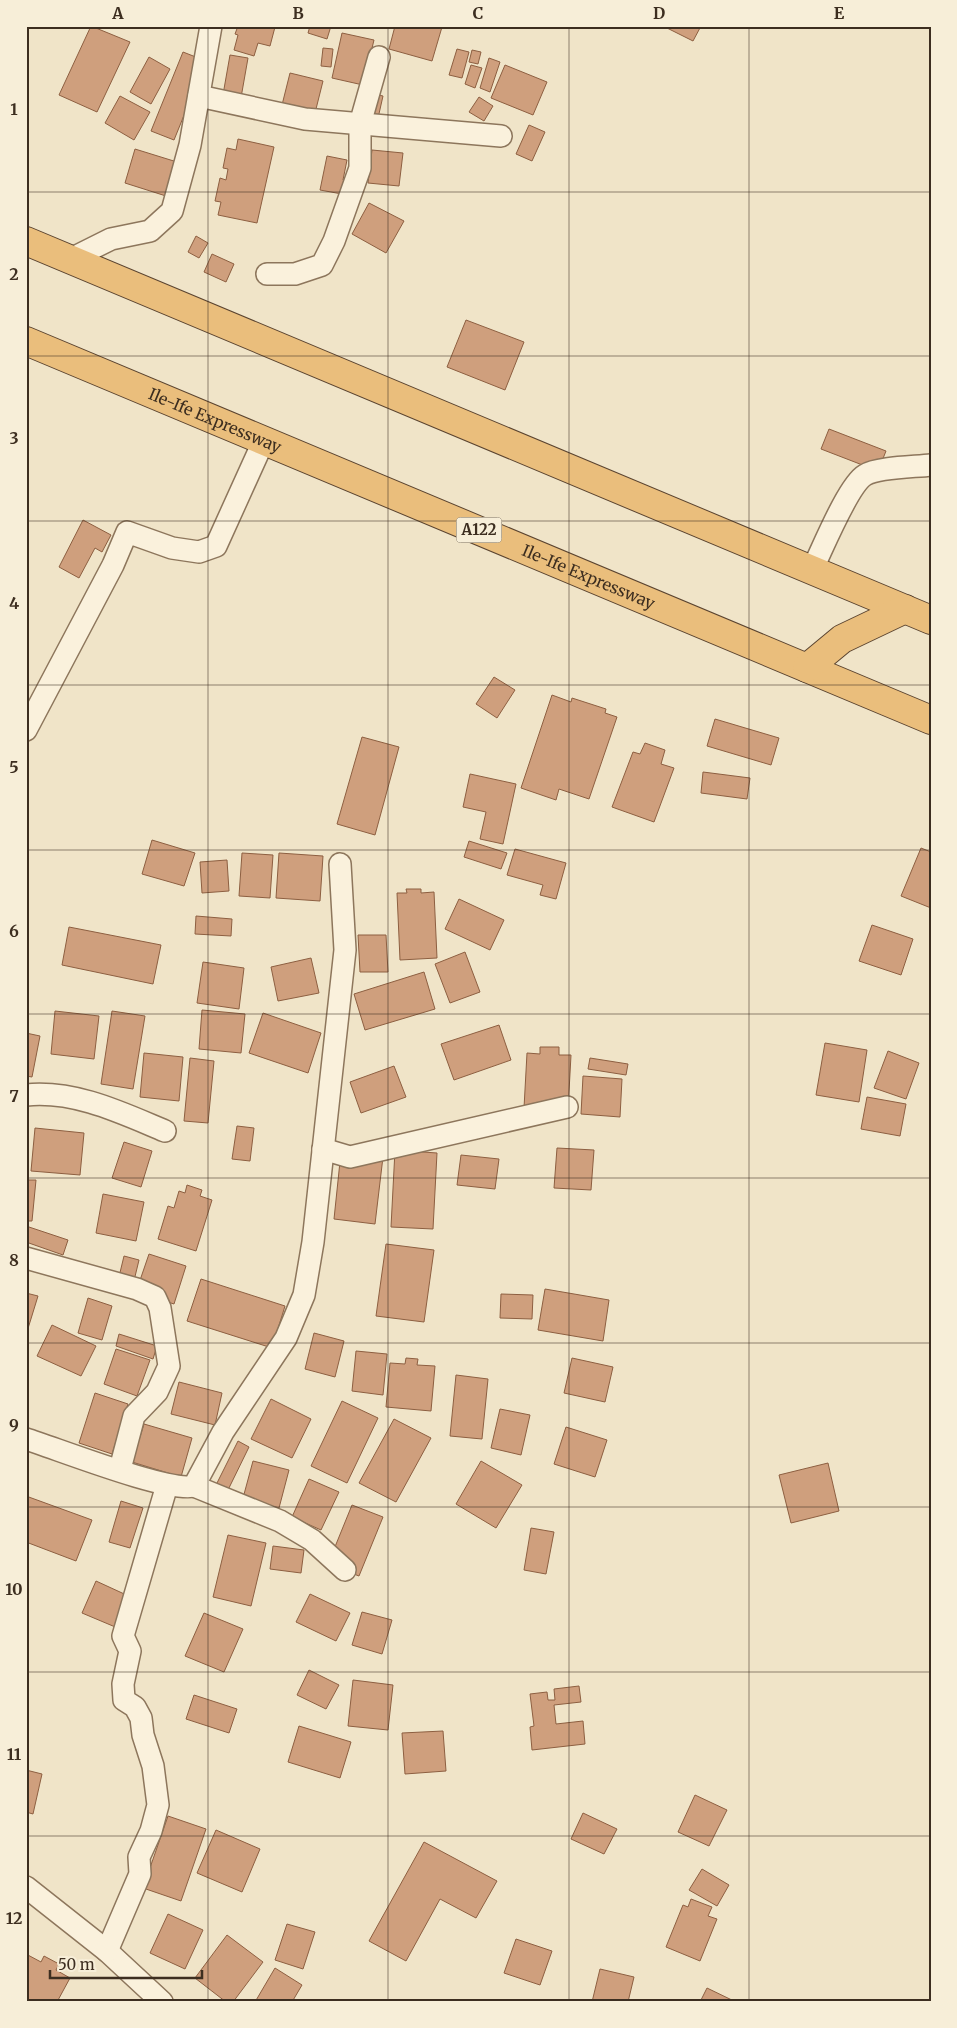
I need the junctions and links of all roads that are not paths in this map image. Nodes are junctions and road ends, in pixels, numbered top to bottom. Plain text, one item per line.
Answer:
1 (211, 26) edge
2 (379, 58) dead end
3 (199, 96) junction
4 (360, 124) junction
5 (501, 136) dead end
6 (26, 241) edge
7 (71, 259) junction
8 (267, 274) dead end
9 (26, 341) edge
10 (264, 440) junction
11 (931, 466) edge
12 (812, 570) junction
13 (905, 609) junction
14 (931, 620) edge
15 (806, 668) junction
16 (931, 720) edge
17 (28, 726) edge
18 (340, 864) dead end
19 (26, 1095) edge
20 (567, 1107) dead end
21 (166, 1131) dead end
22 (323, 1149) junction
23 (26, 1258) edge
24 (26, 1439) edge
25 (120, 1469) junction
26 (167, 1485) junction
27 (194, 1486) junction
28 (345, 1570) dead end
29 (26, 1887) edge
30 (107, 1951) junction
31 (162, 2002) edge

1 - 3 street
2 - 4 street
3 - 4 street
3 - 7 street
4 - 5 street
4 - 8 street
6 - 7 highway
7 - 12 highway
9 - 10 highway, Ile-Ife Expressway / A122
10 - 15 highway, Ile-Ife Expressway / A122
10 - 17 street
11 - 12 street
12 - 13 highway
13 - 14 highway
13 - 15 highway
15 - 16 highway, Ile-Ife Expressway / A122
18 - 22 street
19 - 21 street
20 - 22 street
22 - 27 street
23 - 25 street
24 - 25 street
25 - 26 street
26 - 27 street
26 - 30 street
27 - 28 street
29 - 30 street
30 - 31 street

